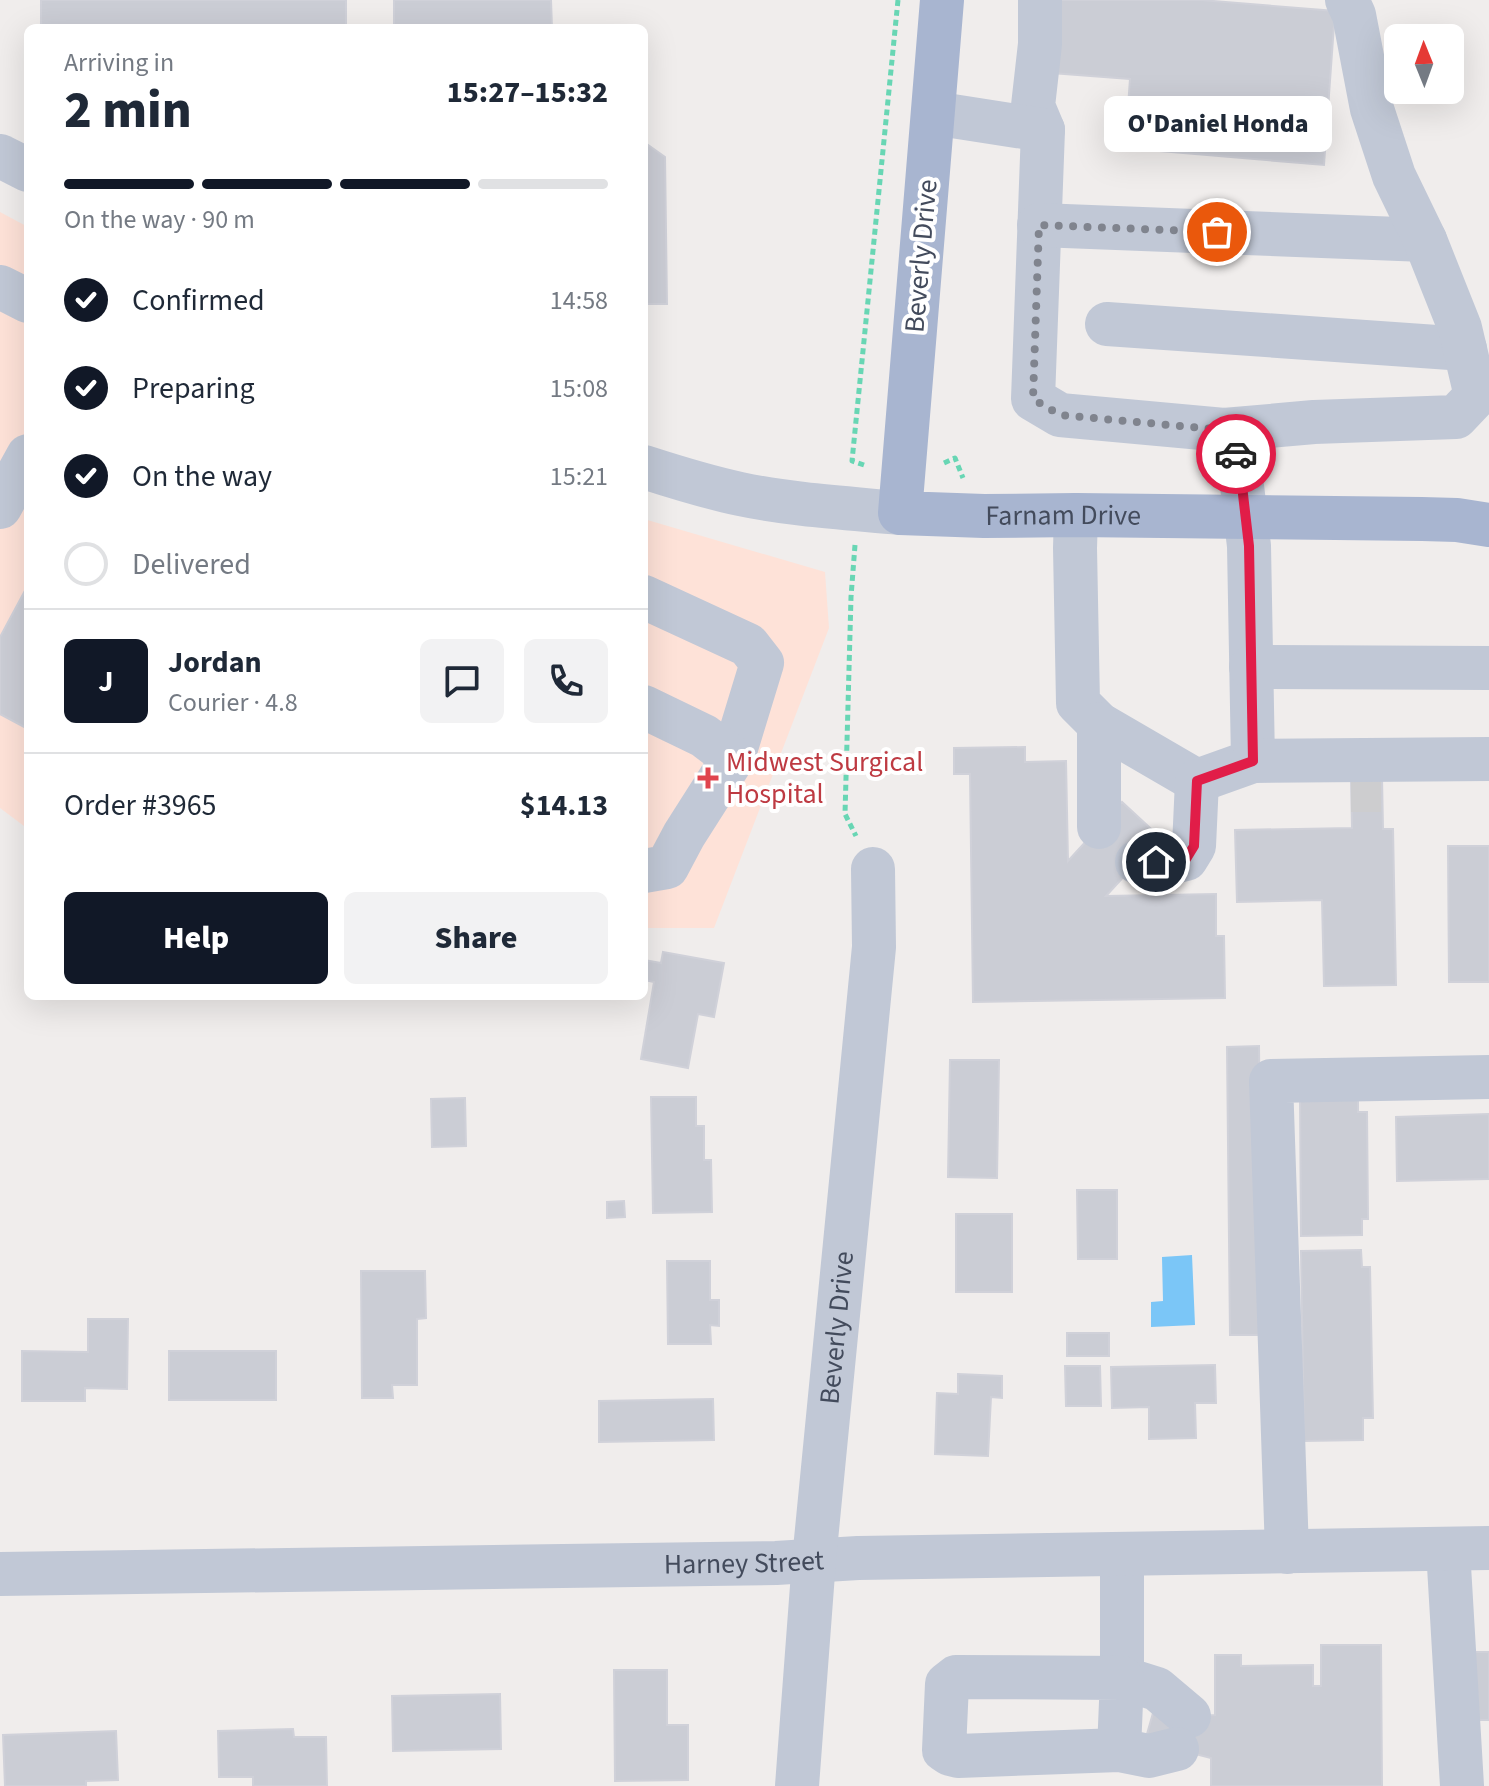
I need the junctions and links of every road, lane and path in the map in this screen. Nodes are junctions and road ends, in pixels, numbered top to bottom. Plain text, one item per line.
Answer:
1 (942, 0) edge
2 (1040, 0) edge
3 (1347, 0) edge
4 (933, 113) junction
5 (1043, 130) junction
6 (0, 156) edge
7 (24, 168) edge
8 (1039, 225) junction
9 (1425, 240) junction
10 (0, 287) edge
11 (24, 299) edge
12 (1107, 324) dead end
13 (1465, 349) junction
14 (1224, 430) junction
15 (24, 463) edge
16 (648, 468) edge
17 (0, 507) edge
18 (900, 513) junction
19 (1076, 515) junction
20 (1246, 517) junction
21 (1489, 525) edge
22 (856, 541) dead end
23 (648, 599) edge
24 (1251, 667) junction
25 (1489, 668) edge
26 (648, 709) edge
27 (1099, 724) junction
28 (733, 758) junction
29 (1423, 759) junction
30 (1489, 759) edge
31 (1299, 760) junction
32 (1253, 761) junction
33 (1197, 781) junction
34 (1099, 827) dead end
35 (1137, 862) dead end
36 (873, 869) joint
37 (648, 870) edge
38 (1489, 1077) edge
39 (1468, 1549) edge
40 (1287, 1552) junction
41 (1122, 1554) junction
42 (814, 1560) junction
43 (0, 1574) edge
44 (1122, 1678) junction
45 (1119, 1750) junction
46 (797, 1786) edge
47 (1462, 1786) edge

1 - 4 main road, Beverly Drive
2 - 5 street
3 - 9 street
4 - 5 street
4 - 18 main road, Beverly Drive
5 - 8 street
6 - 7 street
8 - 9 street
8 - 14 street
9 - 13 street
10 - 11 street
12 - 13 street
13 - 14 street
14 - 20 street
15 - 17 street
16 - 18 street, Farnam Drive
18 - 19 main road, Farnam Drive
19 - 20 main road, Farnam Drive
19 - 27 street
20 - 21 main road, Farnam Drive
20 - 24 street
22 - 36 path
23 - 28 street
24 - 25 street
24 - 32 street
26 - 28 street
27 - 33 street
27 - 34 street
28 - 37 street
29 - 30 street
29 - 31 street
29 - 31 street
31 - 32 street
32 - 33 street
33 - 35 street
36 - 42 street, Beverly Drive
38 - 40 street
39 - 40 street, Harney Street
39 - 47 street
40 - 41 street, Harney Street
41 - 42 street, Harney Street
41 - 44 street
42 - 43 street, Harney Street
42 - 46 street, Beverly Drive
44 - 45 street
44 - 45 street
44 - 45 street

